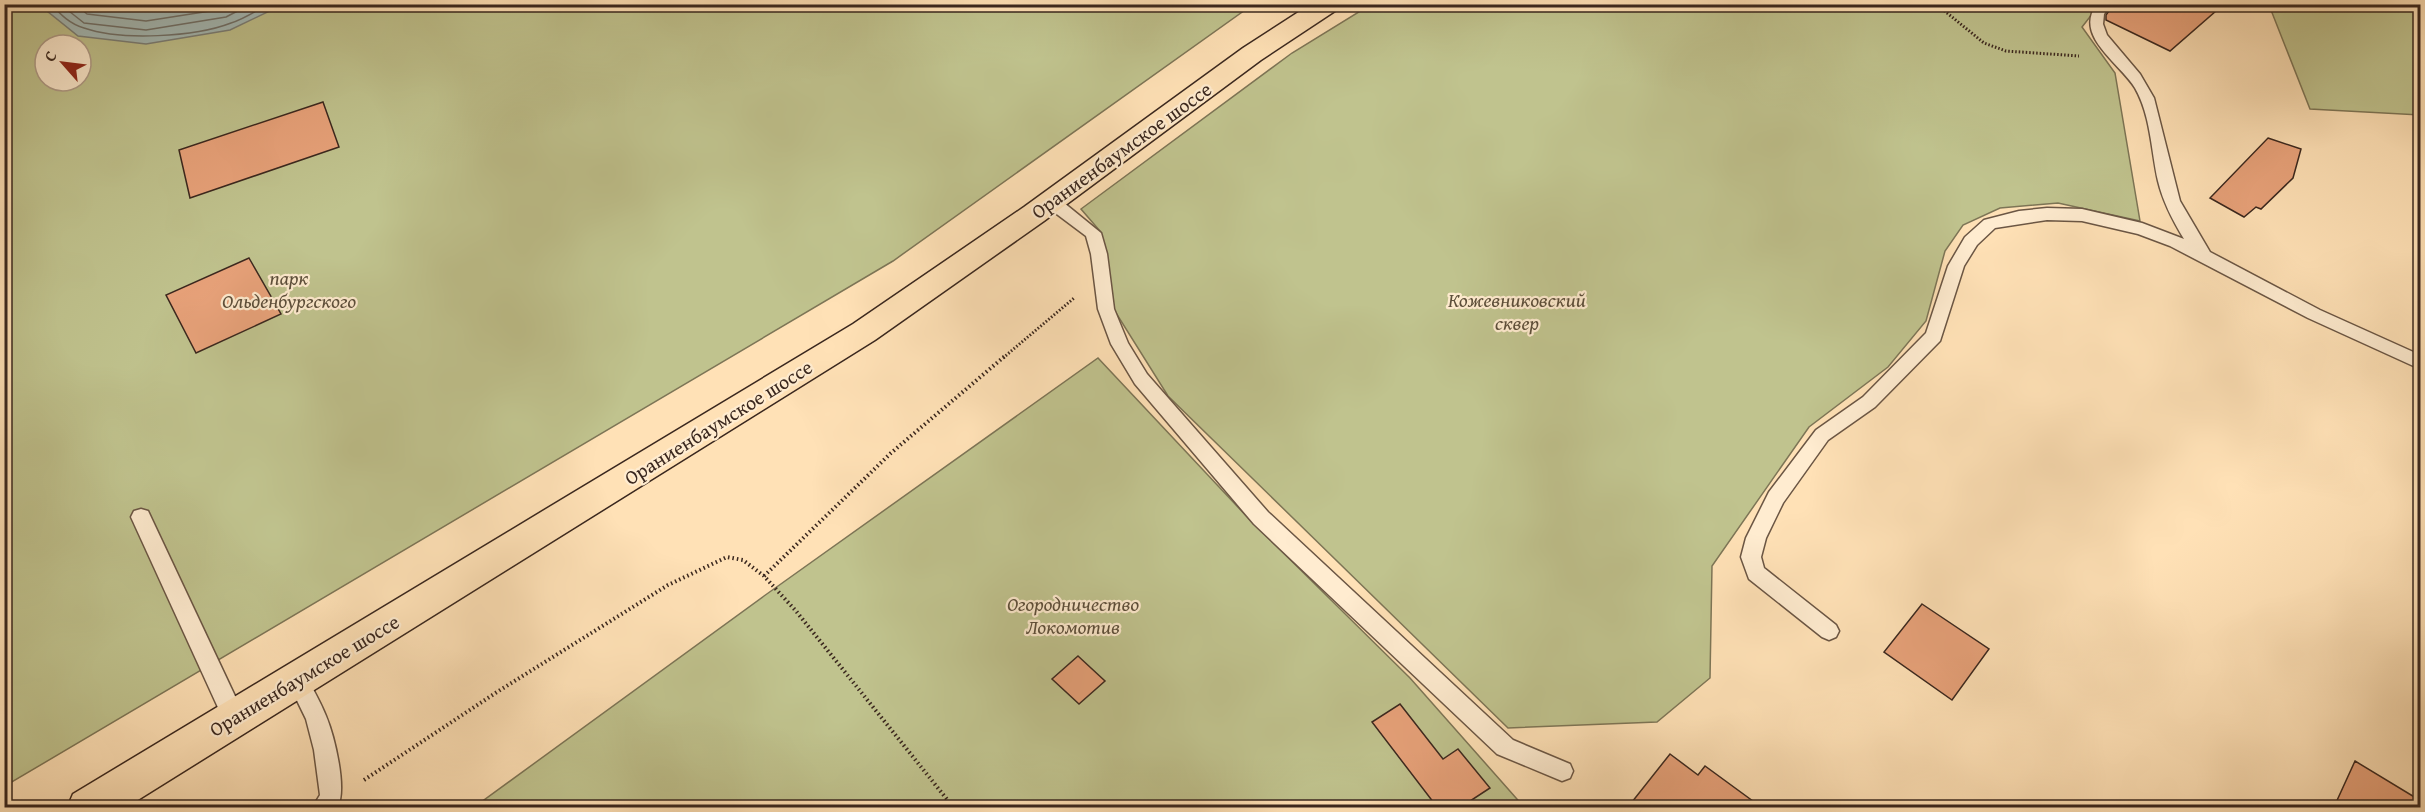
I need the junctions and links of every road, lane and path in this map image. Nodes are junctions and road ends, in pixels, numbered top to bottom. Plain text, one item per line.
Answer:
1 (1329, 4) edge
2 (1936, 4) edge
3 (2105, 4) edge
4 (2115, 55) junction
5 (1052, 202) junction
6 (2205, 257) junction
7 (1102, 280) junction
8 (2421, 362) edge
9 (141, 517) dead end
10 (764, 576) junction
11 (1830, 631) dead end
12 (297, 680) junction
13 (234, 718) junction
14 (1562, 771) dead end
15 (327, 803) edge
16 (87, 807) edge
17 (954, 807) edge

1 - 5 main road, Ораниенбаумское шоссе
2 - 4 path
3 - 4 lane
4 - 6 lane
5 - 7 lane
5 - 12 main road, Ораниенбаумское шоссе
6 - 8 lane
6 - 11 lane
7 - 10 path
7 - 14 lane
9 - 13 lane
10 - 15 path
10 - 17 path
12 - 13 main road, Ораниенбаумское шоссе
12 - 15 lane
13 - 16 main road, Ораниенбаумское шоссе

